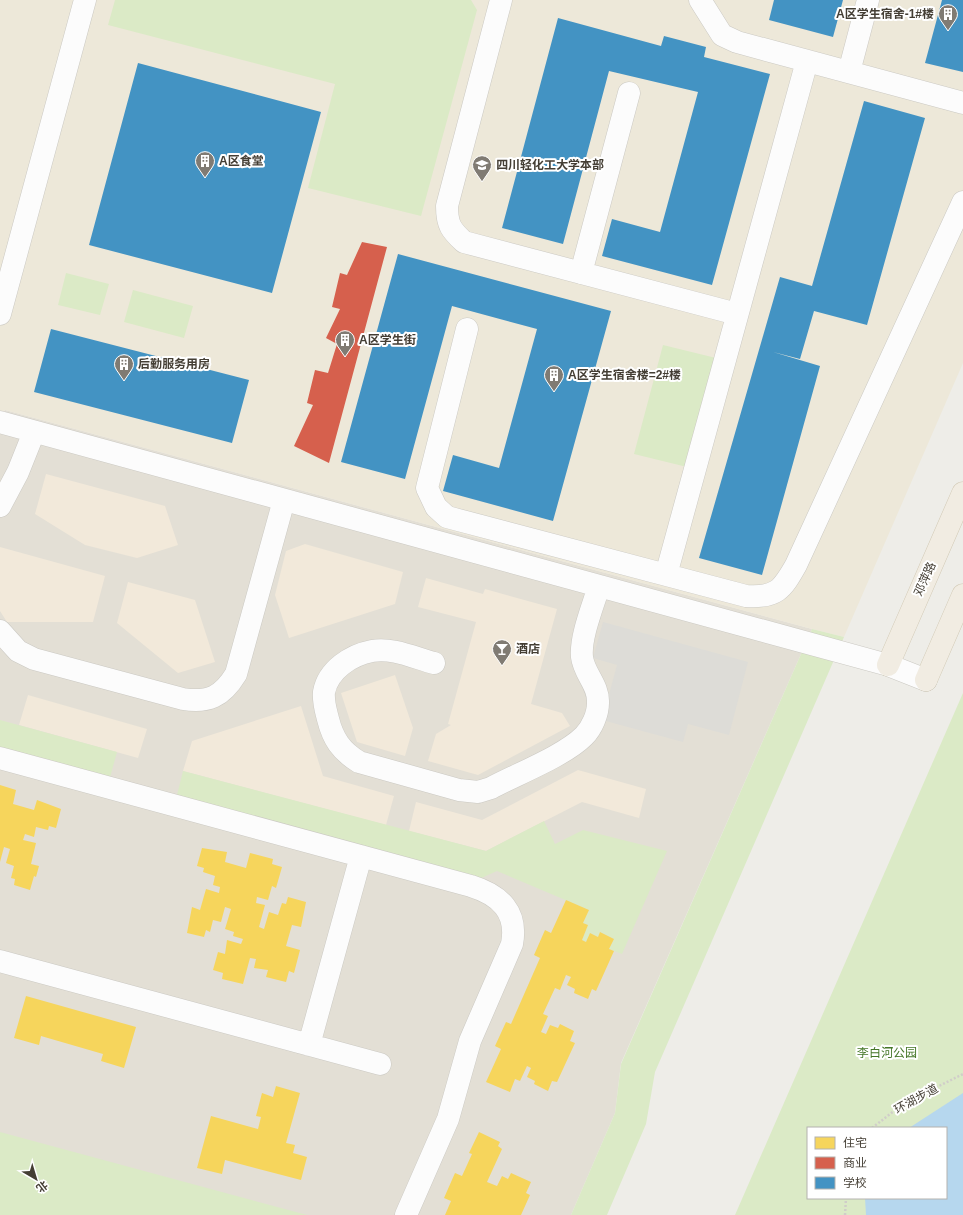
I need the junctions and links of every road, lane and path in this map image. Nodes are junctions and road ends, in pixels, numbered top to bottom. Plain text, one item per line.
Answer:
1 (85, 0) edge
2 (501, 0) edge
3 (700, 0) edge
4 (868, 0) edge
5 (806, 61) junction
6 (849, 72) junction
7 (629, 93) dead end
8 (963, 103) edge
9 (963, 202) edge
10 (581, 273) junction
11 (0, 314) edge
12 (737, 314) junction
13 (468, 329) dead end
14 (0, 422) edge
15 (34, 432) junction
16 (963, 493) edge
17 (284, 500) junction
18 (0, 506) edge
19 (666, 575) junction
20 (599, 586) junction
21 (963, 595) edge
22 (0, 631) edge
23 (434, 663) dead end
24 (888, 665) junction
25 (926, 680) joint
26 (0, 758) edge
27 (361, 856) junction
28 (0, 961) edge
29 (309, 1045) junction
30 (380, 1064) dead end
31 (963, 1074) edge
32 (873, 1127) edge
33 (846, 1199) edge
34 (406, 1215) edge
35 (845, 1215) edge

1 - 11 lane
2 - 10 lane
3 - 5 lane
4 - 6 lane
5 - 6 lane
5 - 12 lane
6 - 8 lane
7 - 10 lane
9 - 19 lane
10 - 12 lane
12 - 19 lane
13 - 19 lane
14 - 15 lane
15 - 17 lane
15 - 18 lane
16 - 24 main road, 邓萍路
17 - 20 lane
17 - 22 lane
20 - 23 lane
20 - 24 lane
21 - 25 main road
24 - 25 lane
26 - 27 lane
27 - 29 lane
27 - 34 lane
28 - 29 lane
29 - 30 lane
31 - 32 path, 环湖步道
33 - 35 path

